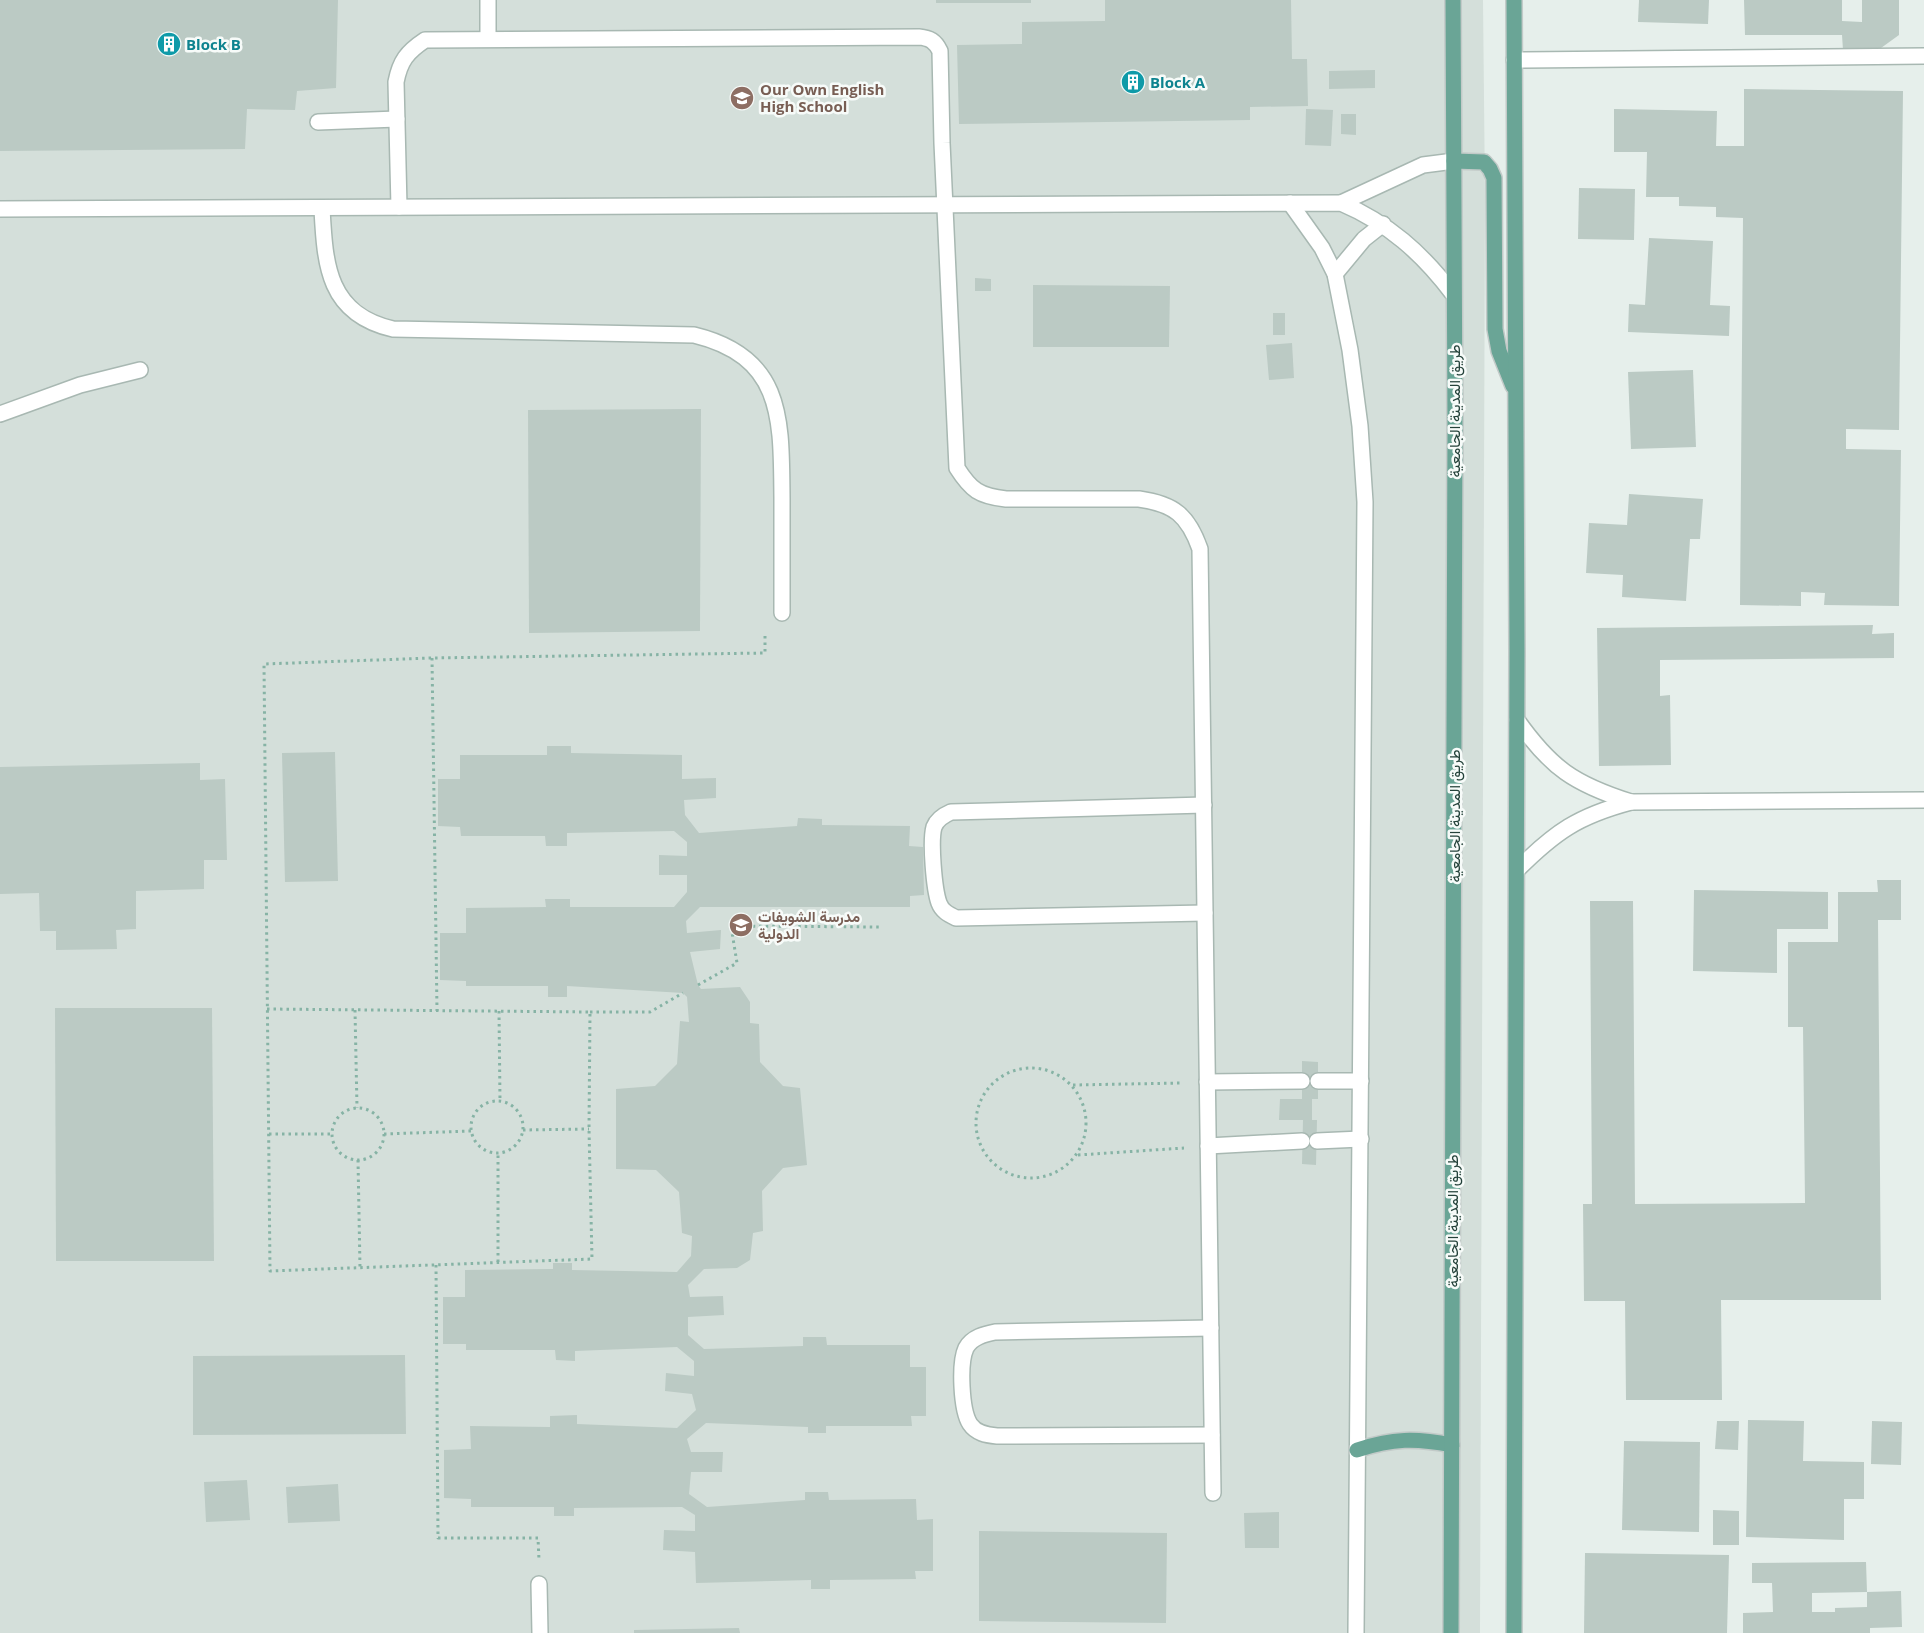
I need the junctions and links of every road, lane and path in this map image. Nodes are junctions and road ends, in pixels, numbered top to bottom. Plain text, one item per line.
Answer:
1 (488, 0) edge
2 (1453, 0) edge
3 (1514, 0) edge
4 (488, 38) junction
5 (1924, 56) edge
6 (1514, 60) junction
7 (397, 119) junction
8 (318, 122) dead end
9 (1454, 161) junction
10 (945, 203) junction
11 (1290, 203) junction
12 (1341, 203) junction
13 (398, 207) junction
14 (0, 209) edge
15 (322, 209) junction
16 (1383, 224) junction
17 (1335, 274) junction
18 (1452, 294) junction
19 (140, 370) dead end
20 (1515, 392) junction
21 (0, 414) edge
22 (782, 613) dead end
23 (765, 625) dead end
24 (432, 658) junction
25 (1517, 720) junction
26 (1924, 800) edge
27 (1631, 802) junction
28 (1204, 805) junction
29 (1517, 870) junction
30 (1205, 913) junction
31 (880, 927) dead end
32 (698, 985) dead end
33 (683, 993) dead end
34 (267, 1009) junction
35 (355, 1010) junction
36 (437, 1011) junction
37 (499, 1012) junction
38 (590, 1012) junction
39 (1302, 1081) dead end
40 (1361, 1081) junction
41 (1207, 1082) junction
42 (1318, 1082) dead end
43 (1072, 1085) junction
44 (500, 1101) junction
45 (357, 1108) junction
46 (589, 1129) junction
47 (523, 1130) junction
48 (471, 1131) junction
49 (269, 1134) junction
50 (332, 1134) junction
51 (384, 1134) junction
52 (1361, 1139) junction
53 (1208, 1146) junction
54 (498, 1153) junction
55 (1077, 1154) junction
56 (358, 1160) junction
57 (498, 1262) junction
58 (436, 1265) junction
59 (360, 1268) junction
60 (1211, 1328) junction
61 (1212, 1435) junction
62 (1452, 1445) junction
63 (1357, 1450) junction
64 (1213, 1493) dead end
65 (539, 1584) joint
66 (540, 1633) edge
67 (1356, 1633) edge
68 (1452, 1633) edge
69 (1514, 1633) edge

1 - 4 street
2 - 9 main road, طريق المدينة الجامعية
3 - 6 main road
4 - 7 street
4 - 10 street
5 - 6 street
6 - 20 main road
7 - 8 street
7 - 13 street
9 - 12 street
9 - 18 main road, طريق المدينة الجامعية
9 - 20 main road
10 - 11 street
10 - 13 street
10 - 28 street
11 - 12 street
11 - 17 street
12 - 16 street
13 - 15 street
14 - 15 street
15 - 22 street
16 - 17 street
16 - 18 street
17 - 40 street
18 - 62 main road, طريق المدينة الجامعية
19 - 21 street
20 - 25 main road
23 - 24 path
24 - 34 path
24 - 36 path
25 - 27 street
25 - 29 main road
26 - 27 street
27 - 29 street
28 - 30 street
28 - 30 street
29 - 69 main road
30 - 41 street
31 - 32 path
33 - 38 path
34 - 35 path
34 - 49 path
35 - 36 path
35 - 45 path
36 - 37 path
37 - 38 path
37 - 44 path
38 - 46 path
39 - 41 street
40 - 42 street
40 - 52 street
41 - 43 path
41 - 53 street
43 - 55 path
43 - 55 path
44 - 47 path
44 - 48 path
45 - 50 path
45 - 51 path
46 - 47 path
46 - 57 path
47 - 54 path
48 - 51 path
48 - 54 path
49 - 50 path
49 - 59 path
50 - 56 path
51 - 56 path
52 - 53 street
52 - 63 street
53 - 55 path
53 - 60 street
54 - 57 path
56 - 59 path
57 - 58 path
58 - 59 path
58 - 65 path
60 - 61 street
60 - 61 street
61 - 64 street
62 - 63 main road
62 - 68 main road, طريق المدينة الجامعية
63 - 67 street
65 - 66 street

